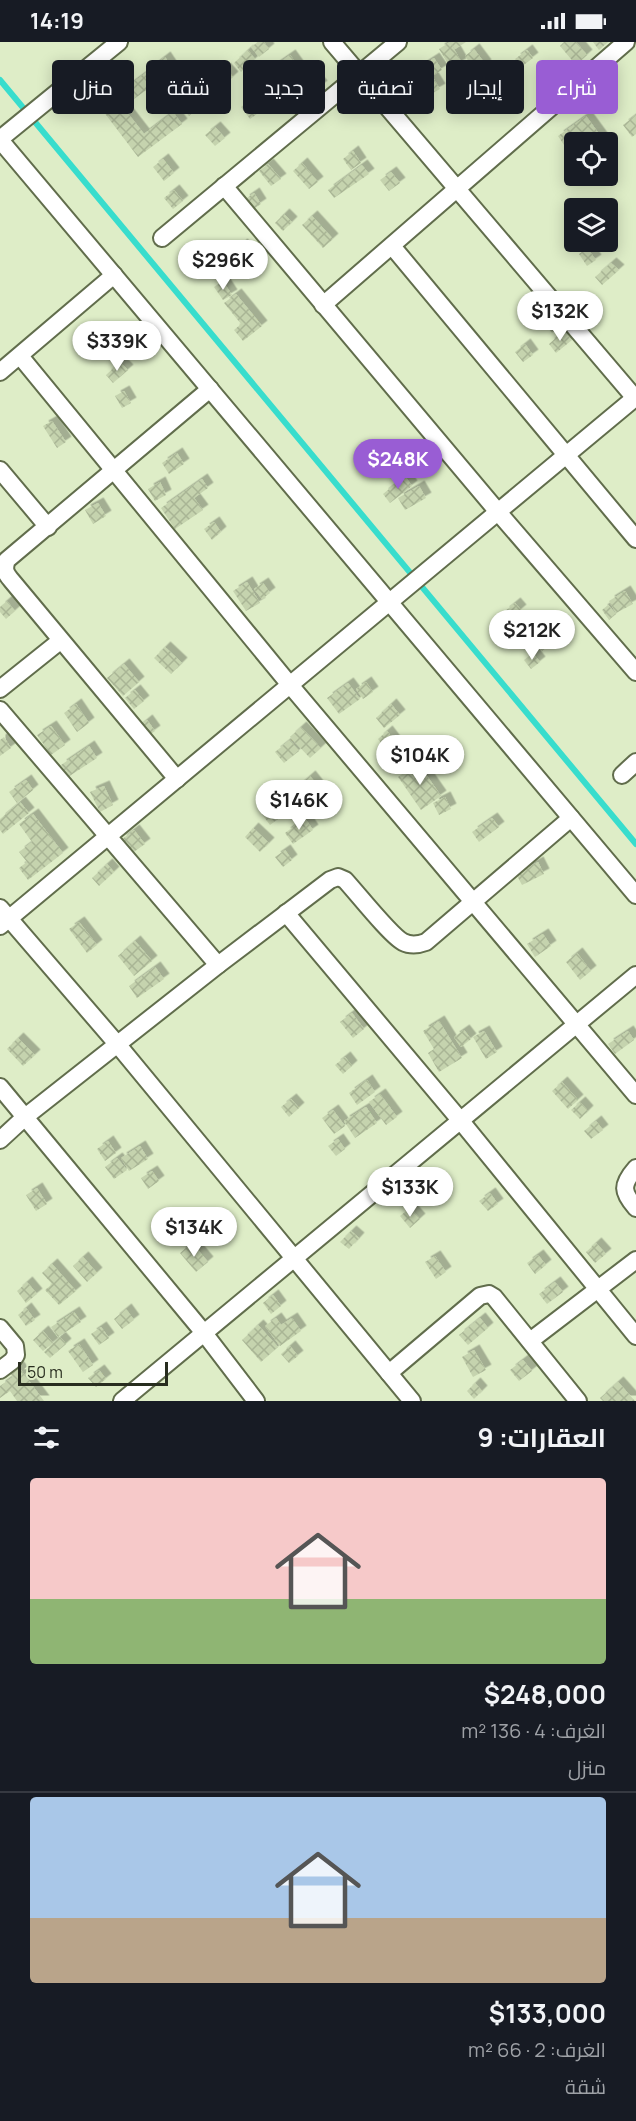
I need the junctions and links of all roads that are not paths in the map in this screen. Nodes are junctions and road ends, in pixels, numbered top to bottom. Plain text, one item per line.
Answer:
1 (332, 42) edge
2 (398, 42) edge
3 (626, 42) edge
4 (114, 43) edge
5 (347, 60) edge
6 (376, 60) edge
7 (337, 92) edge
8 (393, 114) edge
9 (0, 139) edge
10 (224, 186) junction
11 (457, 189) junction
12 (162, 238) dead end
13 (392, 246) junction
14 (114, 275) junction
15 (323, 305) junction
16 (20, 356) junction
17 (0, 372) edge
18 (210, 389) junction
19 (635, 397) edge
20 (566, 455) junction
21 (0, 470) edge
22 (115, 470) junction
23 (498, 512) junction
24 (48, 526) junction
25 (636, 539) edge
26 (389, 602) junction
27 (60, 641) junction
28 (636, 672) edge
29 (290, 685) junction
30 (0, 689) edge
31 (0, 710) edge
32 (636, 762) edge
33 (622, 775) dead end
34 (177, 779) junction
35 (571, 818) junction
36 (107, 837) junction
37 (636, 896) edge
38 (473, 902) junction
39 (286, 913) junction
40 (3, 917) edge
41 (218, 965) junction
42 (636, 975) edge
43 (577, 1024) junction
44 (118, 1045) junction
45 (0, 1087) edge
46 (636, 1095) edge
47 (25, 1117) junction
48 (460, 1120) junction
49 (0, 1140) edge
50 (636, 1168) edge
51 (636, 1208) edge
52 (294, 1260) junction
53 (636, 1260) edge
54 (598, 1290) junction
55 (0, 1328) edge
56 (204, 1333) junction
57 (636, 1336) edge
58 (530, 1341) junction
59 (0, 1370) edge
60 (389, 1373) junction
61 (122, 1401) edge
62 (256, 1401) edge
63 (412, 1401) edge
64 (578, 1401) edge

1 - 5 street
2 - 6 street
3 - 11 street
4 - 9 street
7 - 10 street
8 - 11 street
9 - 14 street
10 - 12 street
10 - 15 street
11 - 13 street
11 - 19 street
13 - 15 street
13 - 20 street
14 - 16 street
14 - 18 street
15 - 23 street
16 - 17 street
16 - 22 street
18 - 22 street
18 - 26 street
19 - 20 street
20 - 23 street
20 - 25 street
21 - 24 street
22 - 24 street
22 - 29 street
23 - 26 street
23 - 28 street
24 - 27 street
26 - 29 street
26 - 35 street
27 - 30 street
27 - 34 street
29 - 34 street
29 - 38 street
31 - 36 street
32 - 33 street
34 - 36 street
35 - 37 street
35 - 38 street
36 - 40 street
36 - 41 street
38 - 39 street
38 - 43 street
39 - 41 street
39 - 48 street
40 - 44 street
41 - 44 street
42 - 43 street
43 - 46 street
43 - 48 street
44 - 47 street
44 - 52 street
45 - 47 street
47 - 49 street
47 - 56 street
48 - 52 street
48 - 54 street
50 - 51 street
52 - 56 street
52 - 60 street
53 - 54 street
54 - 57 street
54 - 58 street
55 - 59 street
56 - 61 street
56 - 62 street
58 - 60 street
58 - 64 street
60 - 63 street

